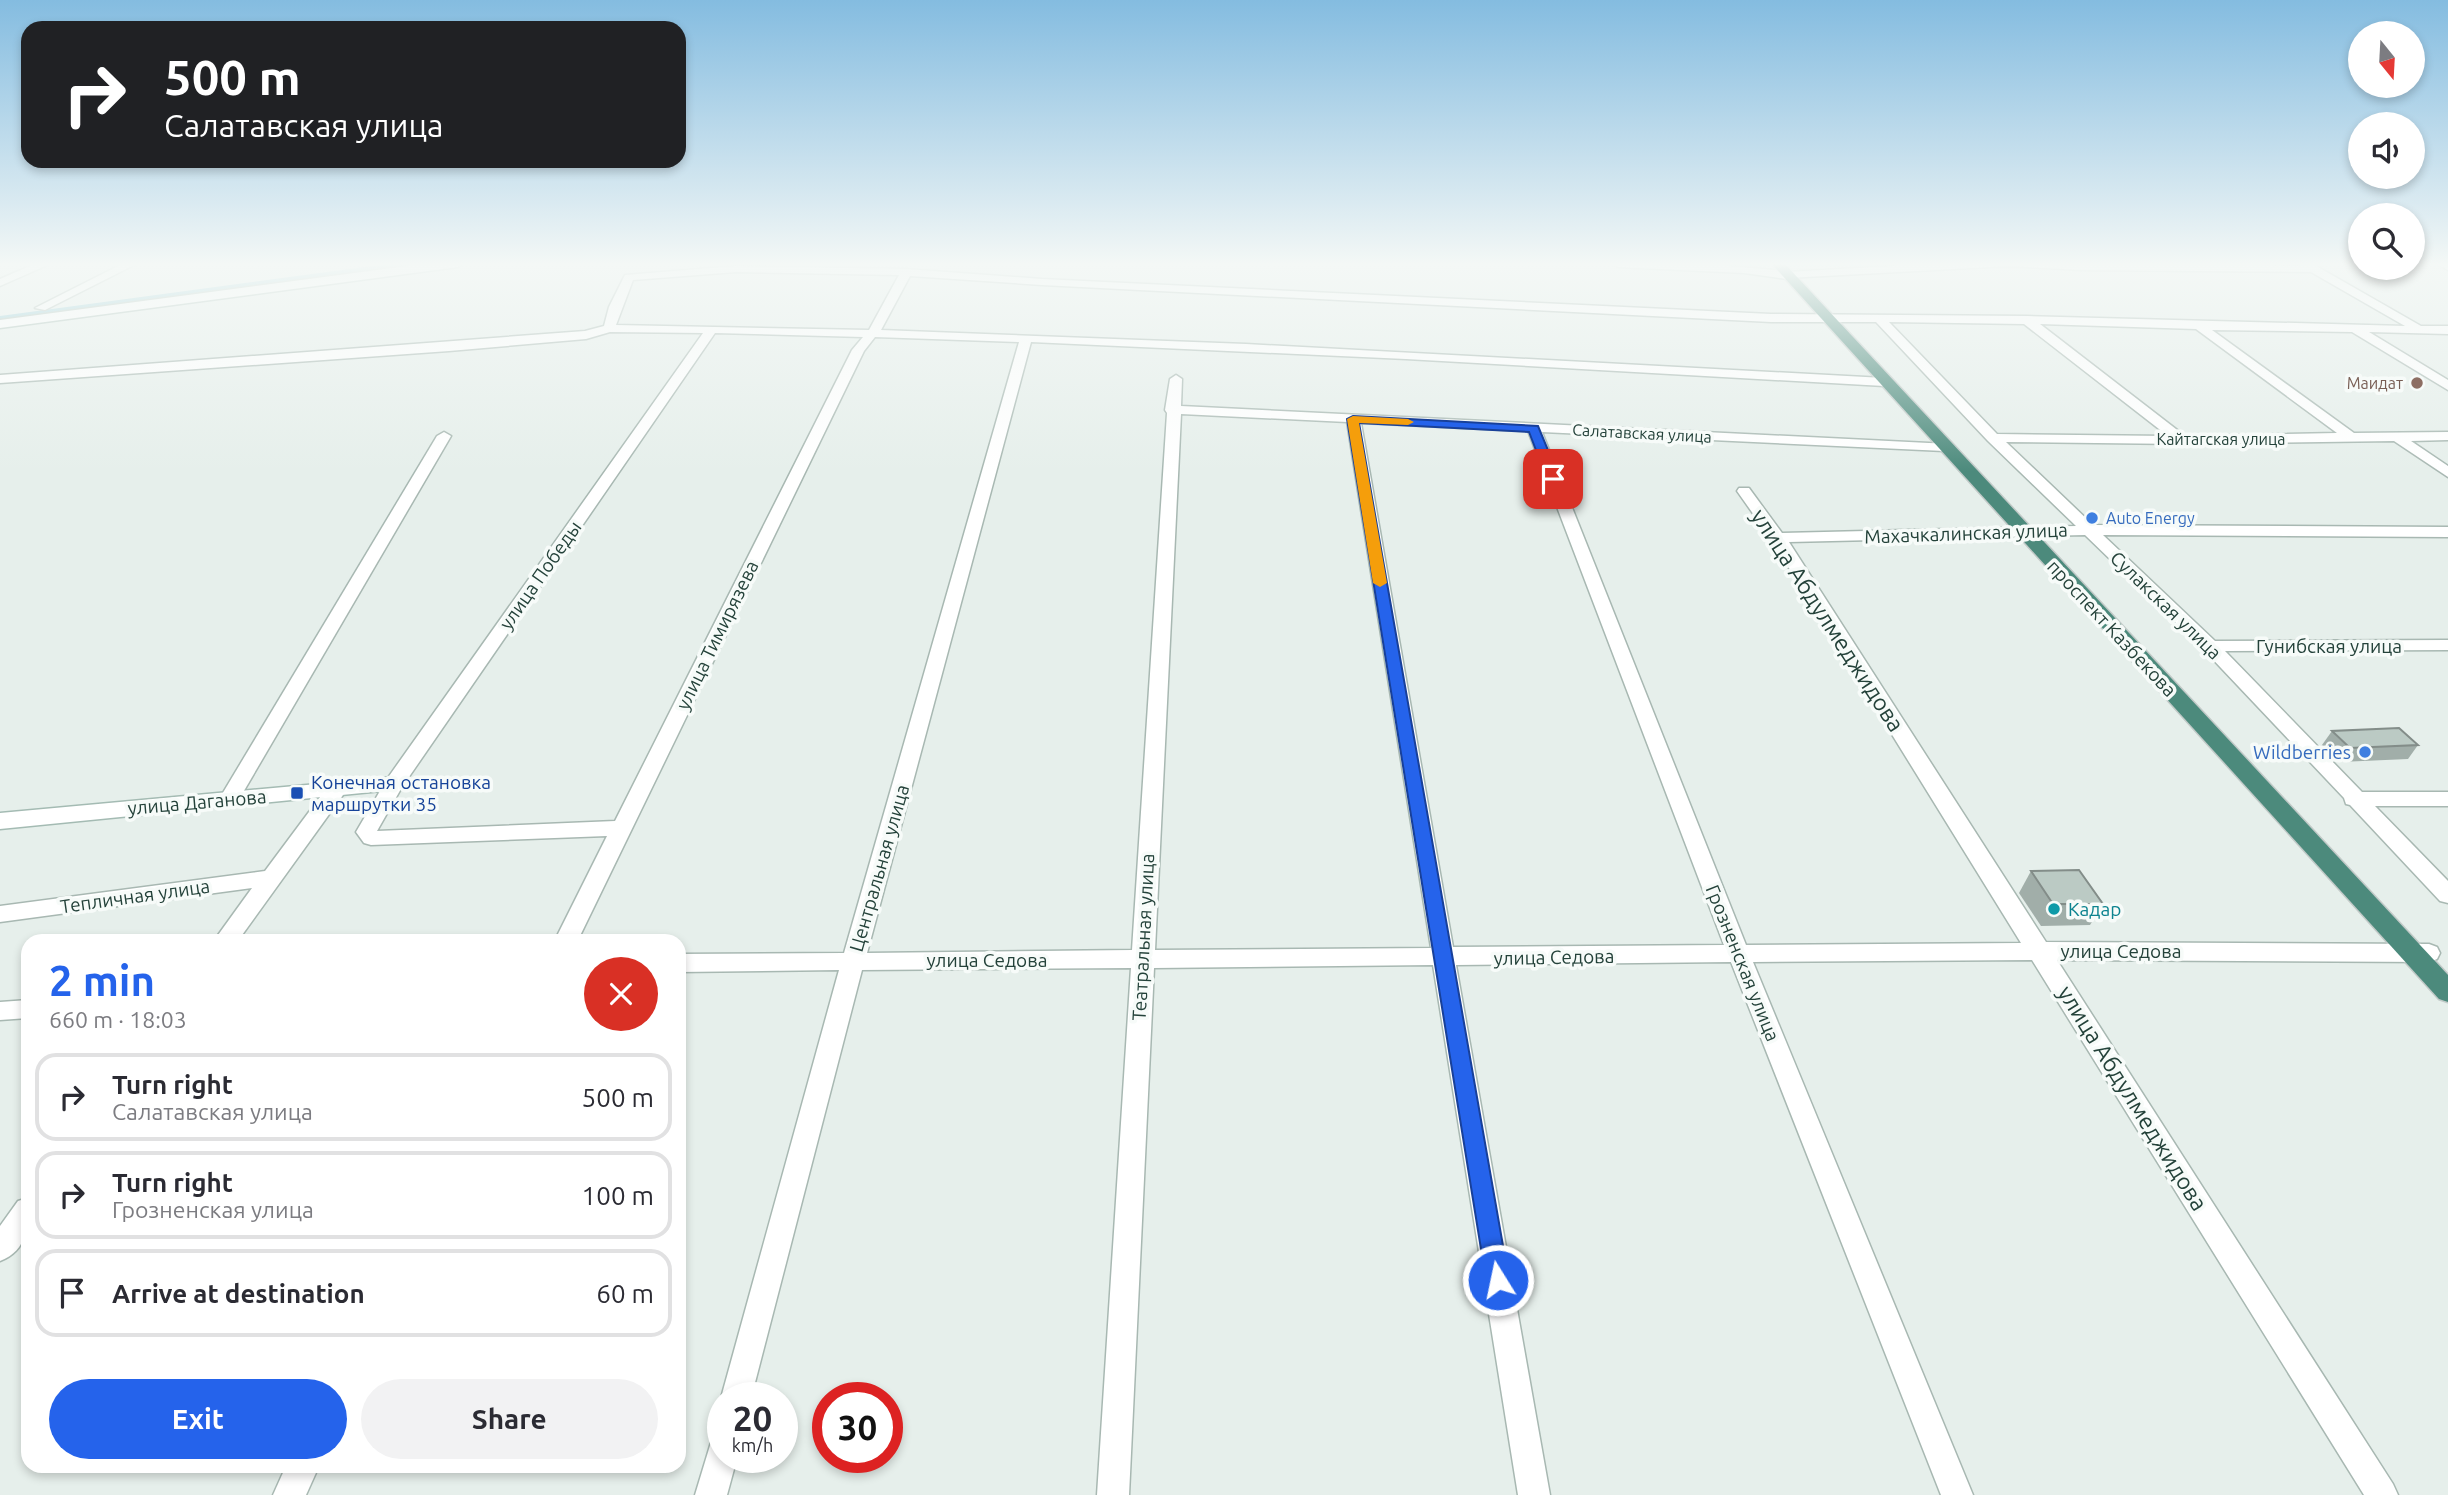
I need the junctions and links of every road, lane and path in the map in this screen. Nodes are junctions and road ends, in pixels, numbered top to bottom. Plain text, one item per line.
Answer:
1 (593, 333) edge
2 (709, 333) edge
3 (873, 333) edge
4 (908, 333) edge
5 (1843, 333) edge
6 (1845, 333) edge
7 (1892, 333) edge
8 (2043, 333) edge
9 (2208, 333) edge
10 (2363, 333) edge
11 (1026, 339) junction
12 (0, 379) edge
13 (1175, 379) dead end
14 (1884, 382) junction
15 (2448, 386) edge
16 (1172, 410) junction
17 (1353, 419) junction
18 (1534, 429) junction
19 (444, 436) dead end
20 (2448, 436) edge
21 (2397, 437) junction
22 (1993, 438) junction
23 (2352, 438) junction
24 (2182, 440) junction
25 (1944, 447) junction
26 (2448, 473) edge
27 (1744, 491) dead end
28 (2087, 530) junction
29 (2029, 532) junction
30 (2448, 532) edge
31 (1778, 538) junction
32 (2448, 645) edge
33 (2210, 646) junction
34 (393, 786) junction
35 (335, 791) junction
36 (2353, 799) junction
37 (2448, 799) edge
38 (229, 800) junction
39 (0, 823) edge
40 (621, 828) junction
41 (269, 878) junction
42 (2448, 895) edge
43 (0, 914) edge
44 (230, 934) edge
45 (569, 934) edge
46 (2041, 951) junction
47 (2420, 953) junction
48 (1739, 955) junction
49 (1443, 958) junction
50 (1142, 959) junction
51 (853, 961) junction
52 (686, 964) edge
53 (2448, 975) edge
54 (2448, 992) edge
55 (21, 1010) edge
56 (0, 1012) edge
57 (21, 1220) edge
58 (0, 1248) edge
59 (741, 1382) edge
60 (300, 1473) edge
61 (717, 1473) edge
62 (289, 1495) edge
63 (711, 1495) edge
64 (1113, 1495) edge
65 (1534, 1495) edge
66 (1957, 1495) edge
67 (2382, 1495) edge

1 - 12 street
2 - 34 street, улица Победы
3 - 40 street, улица Тимирязева
4 - 11 street
5 - 14 highway, проспект Казбекова
6 - 29 highway, проспект Казбекова
7 - 22 street, Сулакская улица
8 - 24 street
9 - 23 street
10 - 15 street
11 - 14 street
11 - 51 street, Центральная улица
13 - 16 street, Театральная улица
14 - 25 highway, проспект Казбекова
16 - 17 street, Салатавская улица
16 - 50 street, Театральная улица
17 - 18 street, Салатавская улица
17 - 49 street
18 - 25 street, Салатавская улица
18 - 48 street, Грозненская улица
19 - 38 street
20 - 21 street, Кайтагская улица
21 - 23 street, Кайтагская улица
21 - 26 street
22 - 24 street, Кайтагская улица
22 - 28 street, Сулакская улица
23 - 24 street, Кайтагская улица
25 - 29 highway, проспект Казбекова
27 - 31 street, улица Абдулмеджидова
28 - 29 street, Махачкалинская улица
28 - 30 street, Махачкалинская улица
28 - 33 street, Сулакская улица
29 - 31 street, Махачкалинская улица
29 - 47 highway, проспект Казбекова
31 - 46 street, улица Абдулмеджидова
32 - 33 street, Гунибская улица
33 - 36 street, Сулакская улица
34 - 35 main road, улица Даганова
34 - 40 street, улица Победы
35 - 38 main road, улица Даганова
35 - 41 street
36 - 37 street
36 - 42 street, Сулакская улица
38 - 39 main road, улица Даганова
40 - 45 street, улица Тимирязева
41 - 43 street, Тепличная улица
41 - 44 street
46 - 47 street, улица Седова
46 - 48 street, улица Седова
46 - 67 street, улица Абдулмеджидова
47 - 53 highway, проспект Казбекова
47 - 54 highway, проспект Казбекова
48 - 49 street, улица Седова
48 - 66 street, Грозненская улица
49 - 50 street, улица Седова
49 - 65 street
50 - 51 street, улица Седова
50 - 64 street, Театральная улица
51 - 52 street, улица Седова
51 - 59 street, Центральная улица
55 - 56 street
57 - 58 street
60 - 62 street
61 - 63 street

